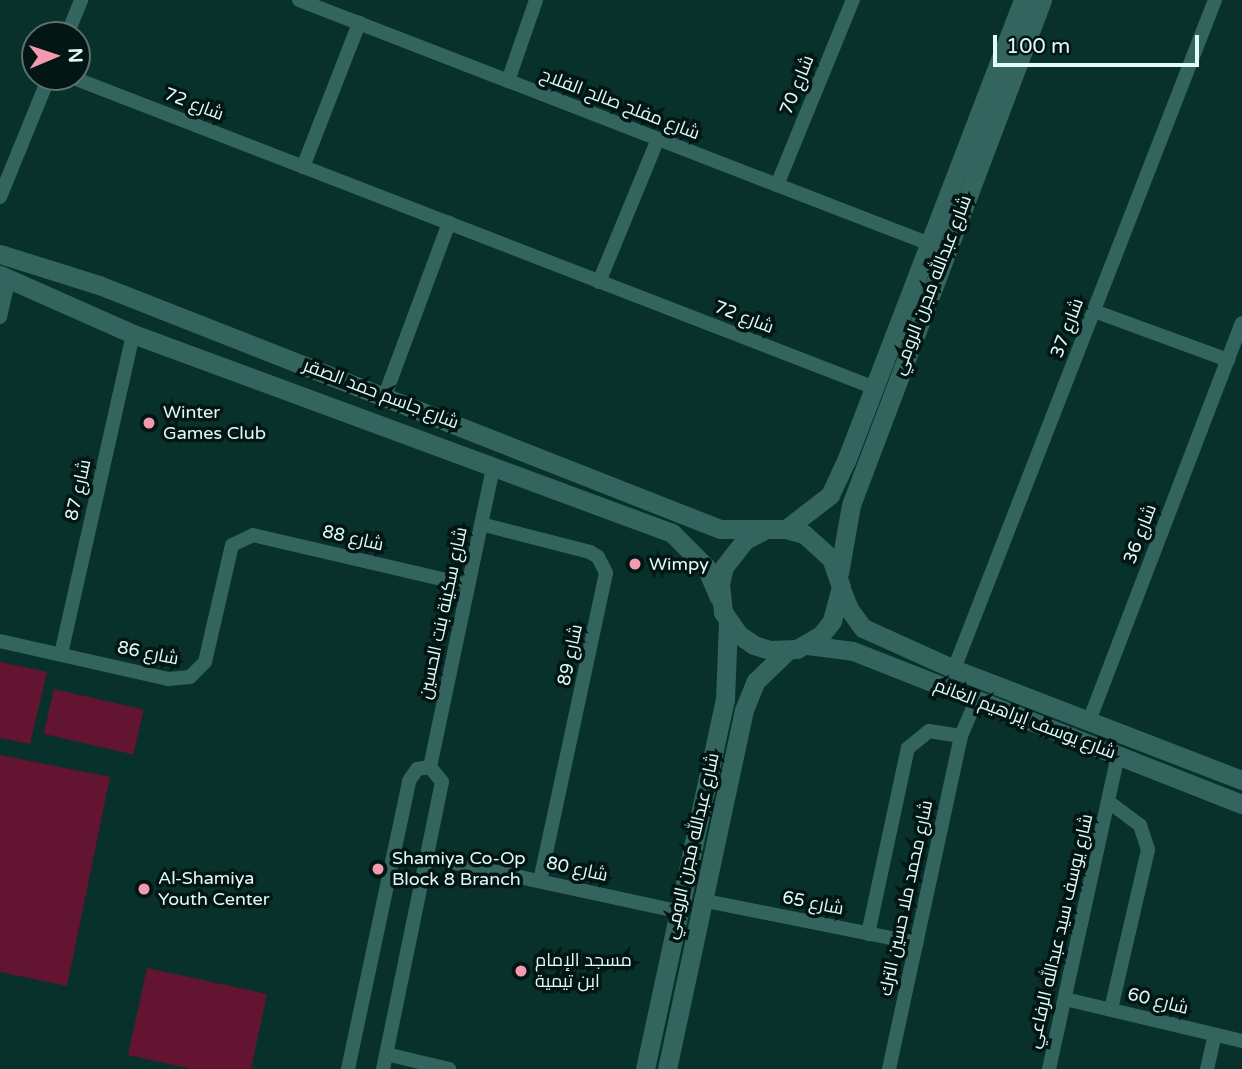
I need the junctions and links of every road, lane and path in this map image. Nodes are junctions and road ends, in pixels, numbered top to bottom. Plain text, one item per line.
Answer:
1 (81, 0) edge
2 (299, 0) edge
3 (537, 0) edge
4 (853, 0) edge
5 (1023, 0) edge
6 (1042, 0) edge
7 (1215, 0) edge
8 (73, 21) edge
9 (359, 23) junction
10 (508, 81) junction
11 (91, 85) edge
12 (43, 91) edge
13 (658, 139) junction
14 (303, 167) junction
15 (777, 185) junction
16 (0, 197) edge
17 (449, 223) junction
18 (928, 243) junction
19 (0, 254) edge
20 (4, 276) edge
21 (599, 282) junction
22 (99, 285) junction
23 (1094, 311) junction
24 (89, 316) junction
25 (0, 317) edge
26 (1242, 323) edge
27 (133, 334) junction
28 (1228, 360) junction
29 (875, 388) junction
30 (385, 395) junction
31 (430, 412) junction
32 (420, 441) junction
33 (493, 467) junction
34 (481, 524) junction
35 (786, 529) junction
36 (761, 532) junction
37 (232, 545) joint
38 (840, 581) junction
39 (468, 585) junction
40 (720, 601) junction
41 (728, 622) junction
42 (0, 641) edge
43 (807, 645) junction
44 (787, 651) junction
45 (61, 654) junction
46 (954, 669) junction
47 (976, 701) junction
48 (1089, 721) junction
49 (961, 736) junction
50 (1118, 755) junction
51 (429, 767) junction
52 (1242, 780) edge
53 (1109, 802) junction
54 (1242, 804) edge
55 (427, 857) junction
56 (540, 881) junction
57 (701, 900) junction
58 (677, 911) junction
59 (868, 934) junction
60 (916, 943) junction
61 (1065, 999) junction
62 (1111, 1009) junction
63 (1215, 1035) junction
64 (1242, 1041) edge
65 (384, 1062) edge
66 (348, 1069) edge
67 (449, 1069) edge
68 (645, 1069) edge
69 (667, 1069) edge
70 (889, 1069) edge
71 (1049, 1069) edge
72 (1208, 1069) edge

1 - 8 street
2 - 9 street, شارع مفلح صالح الفلاح
3 - 10 street
4 - 15 street, شارع 70
5 - 18 street, شارع عبدالله مجرن الرومي
6 - 38 street, شارع عبدالله مجرن الرومي
7 - 23 street, شارع 37
9 - 10 street, شارع مفلح صالح الفلاح
9 - 14 street
10 - 13 street, شارع مفلح صالح الفلاح
11 - 14 street, شارع 72
12 - 16 street
13 - 15 street, شارع مفلح صالح الفلاح
13 - 21 street
14 - 17 street, شارع 72
15 - 18 street, شارع مفلح صالح الفلاح
17 - 21 street, شارع 72
17 - 30 street
18 - 29 street, شارع عبدالله مجرن الرومي
19 - 22 street, شارع جاسم حمد الصقر
20 - 24 street, شارع جاسم حمد الصقر
20 - 25 street
21 - 29 street, شارع 72
22 - 24 street
22 - 30 street, شارع جاسم حمد الصقر
23 - 28 street
23 - 46 street, شارع 37
24 - 27 street, شارع جاسم حمد الصقر
26 - 28 street, شارع 36
27 - 32 street, شارع جاسم حمد الصقر
27 - 45 street, شارع 87
28 - 48 street, شارع 36
29 - 35 street, شارع عبدالله مجرن الرومي
30 - 31 street, شارع جاسم حمد الصقر
31 - 32 street
31 - 36 street, شارع جاسم حمد الصقر
32 - 33 street, شارع جاسم حمد الصقر
33 - 34 street, شارع سكينة بنت الحسين
33 - 40 street, شارع جاسم حمد الصقر
34 - 39 street, شارع سكينة بنت الحسين
34 - 56 street, شارع 89
35 - 36 street
35 - 38 street
36 - 40 street
37 - 39 street, شارع 88
37 - 45 street, شارع 86
38 - 43 street
38 - 46 street, شارع يوسف إبراهيم الغانم
39 - 51 street, شارع سكينة بنت الحسين
40 - 41 street
41 - 44 street
41 - 58 street, شارع عبدالله مجرن الرومي
42 - 45 street, شارع 86
43 - 44 street
43 - 47 street, شارع يوسف إبراهيم الغانم
44 - 57 street, شارع عبدالله مجرن الرومي
46 - 48 street, شارع يوسف إبراهيم الغانم
47 - 49 street, شارع محمد ملا حسين الترك
47 - 50 street, شارع يوسف إبراهيم الغانم
48 - 52 street, شارع يوسف إبراهيم الغانم
49 - 59 street, شارع محمد ملا حسين الترك
49 - 60 street, شارع محمد ملا حسين الترك
50 - 53 street, شارع يوسف سيد عبدالله الرفاعي
50 - 54 street, شارع يوسف إبراهيم الغانم
51 - 55 street
51 - 66 street
53 - 61 street, شارع يوسف سيد عبدالله الرفاعي
53 - 62 street, شارع يوسف سيد عبدالله الرفاعي
55 - 56 street, شارع 80
55 - 65 street
56 - 58 street, شارع 80
57 - 59 street, شارع 65
57 - 69 street, شارع عبدالله مجرن الرومي
58 - 68 street, شارع عبدالله مجرن الرومي
59 - 60 street, شارع 65
60 - 70 street, شارع محمد ملا حسين الترك
61 - 62 street, شارع 60
61 - 71 street, شارع يوسف سيد عبدالله الرفاعي
62 - 63 street, شارع 60
63 - 64 street, شارع 60
63 - 72 street
65 - 67 street

